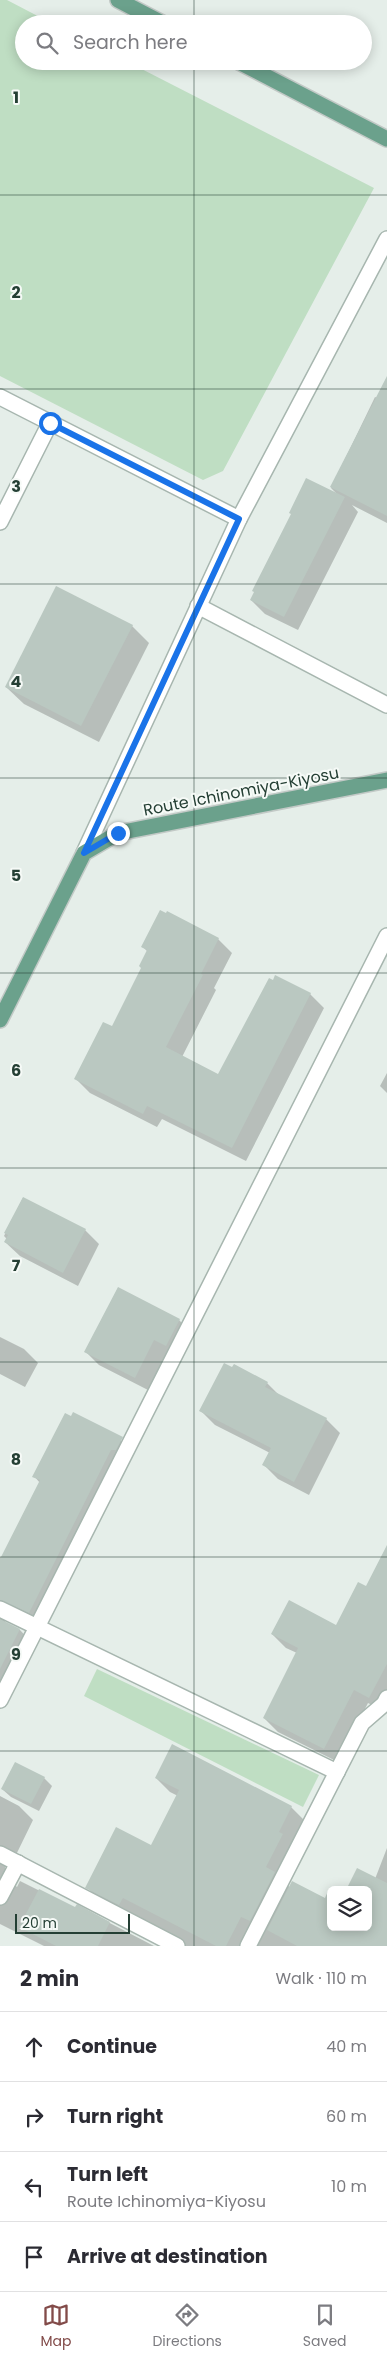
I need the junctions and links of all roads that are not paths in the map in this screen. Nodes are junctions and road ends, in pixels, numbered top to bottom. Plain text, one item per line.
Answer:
1 (118, 0) edge
2 (147, 15) edge
3 (254, 70) edge
4 (387, 139) edge
5 (387, 239) edge
6 (0, 398) edge
7 (50, 423) junction
8 (239, 519) junction
9 (0, 522) edge
10 (198, 606) junction
11 (387, 705) edge
12 (387, 780) edge
13 (84, 853) junction
14 (387, 936) edge
15 (0, 1020) edge
16 (0, 1609) edge
17 (37, 1627) junction
18 (0, 1700) edge
19 (386, 1703) edge
20 (337, 1772) junction
21 (0, 1854) edge
22 (18, 1863) junction
23 (0, 1897) edge
24 (177, 1946) edge
25 (248, 1946) edge

1 - 2 main road
3 - 4 main road
5 - 8 street
6 - 7 street
7 - 8 street
7 - 9 street
8 - 10 street
10 - 11 street
10 - 13 street
12 - 13 main road, Route Ichinomiya-Kiyosu
13 - 15 main road
14 - 17 street
16 - 17 street
17 - 18 street
17 - 20 street
19 - 20 street
20 - 25 street
21 - 22 street
22 - 23 street
22 - 24 street

